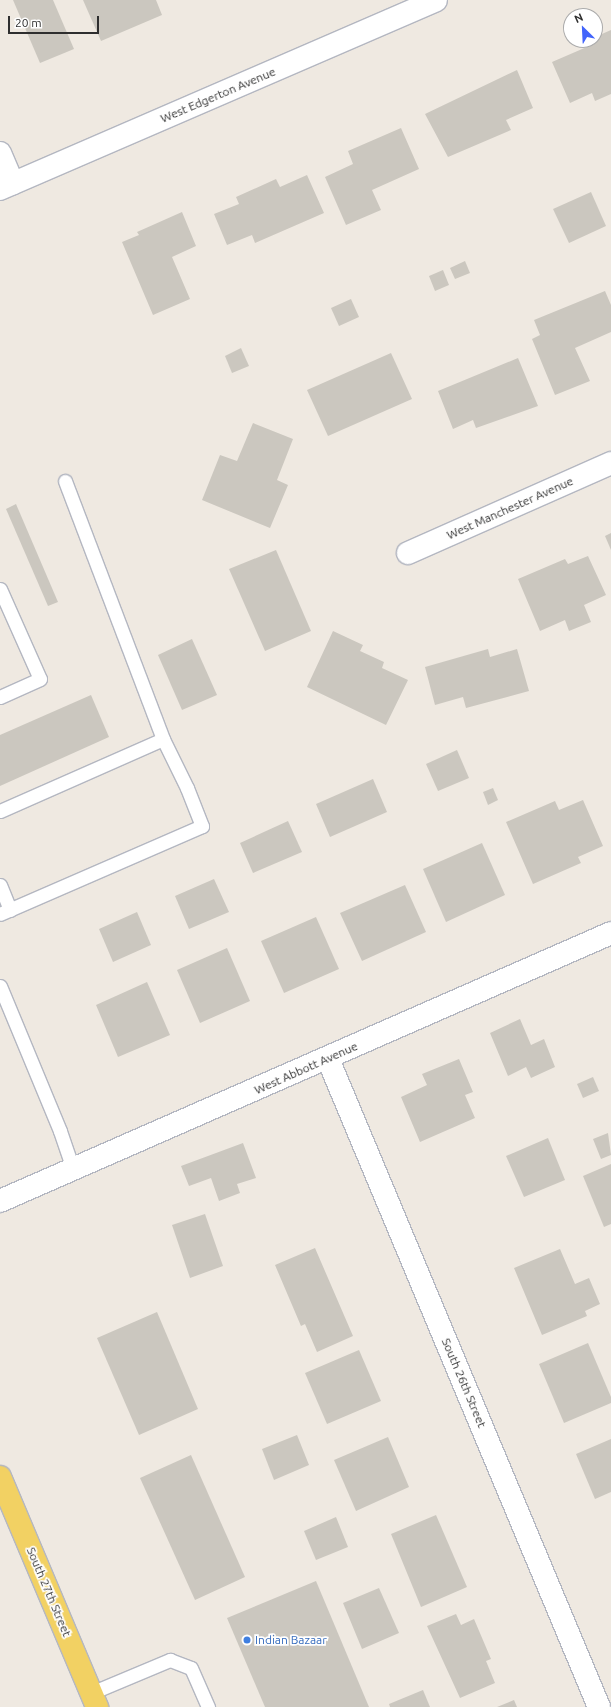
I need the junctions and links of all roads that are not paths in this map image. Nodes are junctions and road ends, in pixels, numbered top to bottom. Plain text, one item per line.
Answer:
1 (436, 0) edge
2 (0, 153) edge
3 (7, 186) edge
4 (611, 463) edge
5 (65, 481) dead end
6 (408, 553) dead end
7 (0, 589) edge
8 (0, 697) edge
9 (163, 739) junction
10 (0, 811) edge
11 (0, 885) edge
12 (5, 912) edge
13 (611, 933) edge
14 (0, 986) edge
15 (328, 1059) junction
16 (73, 1169) junction
17 (0, 1201) edge
18 (0, 1477) edge
19 (94, 1700) edge
20 (208, 1707) edge
21 (599, 1707) edge

1 - 3 street, West Edgerton Avenue
2 - 3 street
4 - 6 street, West Manchester Avenue
5 - 9 lane
7 - 8 lane
9 - 10 lane
9 - 12 lane
11 - 12 lane
13 - 15 street, West Abbott Avenue
14 - 16 lane
15 - 16 street, West Abbott Avenue
15 - 21 street, South 26th Street
16 - 17 street, West Abbott Avenue
18 - 19 main road, South 27th Street
19 - 20 lane

